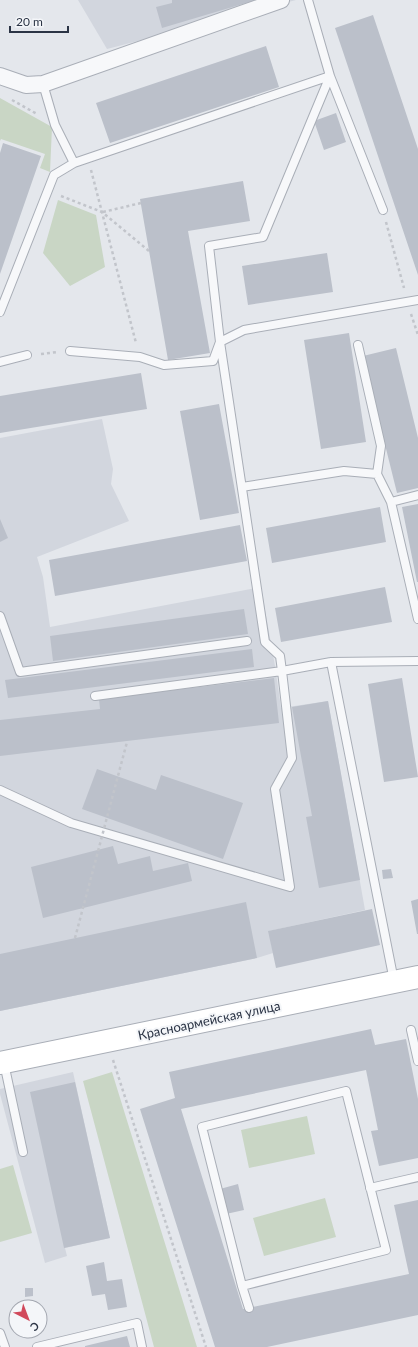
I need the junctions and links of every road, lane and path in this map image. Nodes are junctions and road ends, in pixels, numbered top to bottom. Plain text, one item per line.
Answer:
1 (281, 0) edge
2 (308, 0) edge
3 (0, 76) edge
4 (330, 76) junction
5 (44, 84) junction
6 (8, 98) dead end
7 (55, 125) junction
8 (88, 158) junction
9 (74, 163) junction
10 (48, 191) junction
11 (141, 203) dead end
12 (383, 210) joint
13 (102, 212) junction
14 (149, 251) dead end
15 (418, 300) edge
16 (407, 302) junction
17 (0, 312) edge
18 (418, 335) edge
19 (220, 342) junction
20 (358, 345) dead end
21 (70, 350) joint
22 (27, 356) joint
23 (140, 357) junction
24 (0, 362) edge
25 (378, 474) junction
26 (242, 487) junction
27 (418, 495) edge
28 (391, 502) junction
29 (0, 616) edge
30 (418, 619) edge
31 (247, 641) dead end
32 (418, 661) edge
33 (331, 662) junction
34 (282, 671) junction
35 (95, 696) dead end
36 (127, 742) dead end
37 (0, 790) edge
38 (76, 938) dead end
39 (418, 977) edge
40 (394, 982) junction
41 (411, 1030) dead end
42 (107, 1041) junction
43 (418, 1061) edge
44 (2, 1063) edge
45 (23, 1152) dead end
46 (418, 1177) edge
47 (370, 1188) junction
48 (242, 1286) junction
49 (249, 1308) dead end
50 (0, 1333) edge
51 (5, 1347) edge
52 (37, 1347) edge
53 (142, 1347) edge
54 (206, 1347) edge

1 - 5 street
2 - 4 lane
3 - 5 street
4 - 8 lane
4 - 12 lane
4 - 19 lane
5 - 7 lane
6 - 7 path
7 - 9 lane
8 - 9 lane
8 - 13 path
9 - 10 lane
10 - 13 path
10 - 17 lane
11 - 13 path
12 - 16 path
13 - 14 path
13 - 23 path
15 - 16 lane
16 - 18 path
16 - 19 lane
19 - 23 lane
19 - 26 lane
20 - 25 lane
21 - 22 path
21 - 23 lane
22 - 24 lane
25 - 26 lane
25 - 28 lane
26 - 34 lane
27 - 28 lane
28 - 30 lane
29 - 31 lane
32 - 33 lane
33 - 34 lane
33 - 40 lane
34 - 35 lane
34 - 37 lane
36 - 38 path, bridge
39 - 40 street, Красноармейская улица
40 - 42 street, Красноармейская улица
41 - 43 lane
42 - 44 street, Красноармейская улица
42 - 54 path
44 - 45 lane
46 - 47 lane
47 - 48 lane
47 - 48 lane
48 - 49 lane
50 - 51 lane
52 - 53 lane

